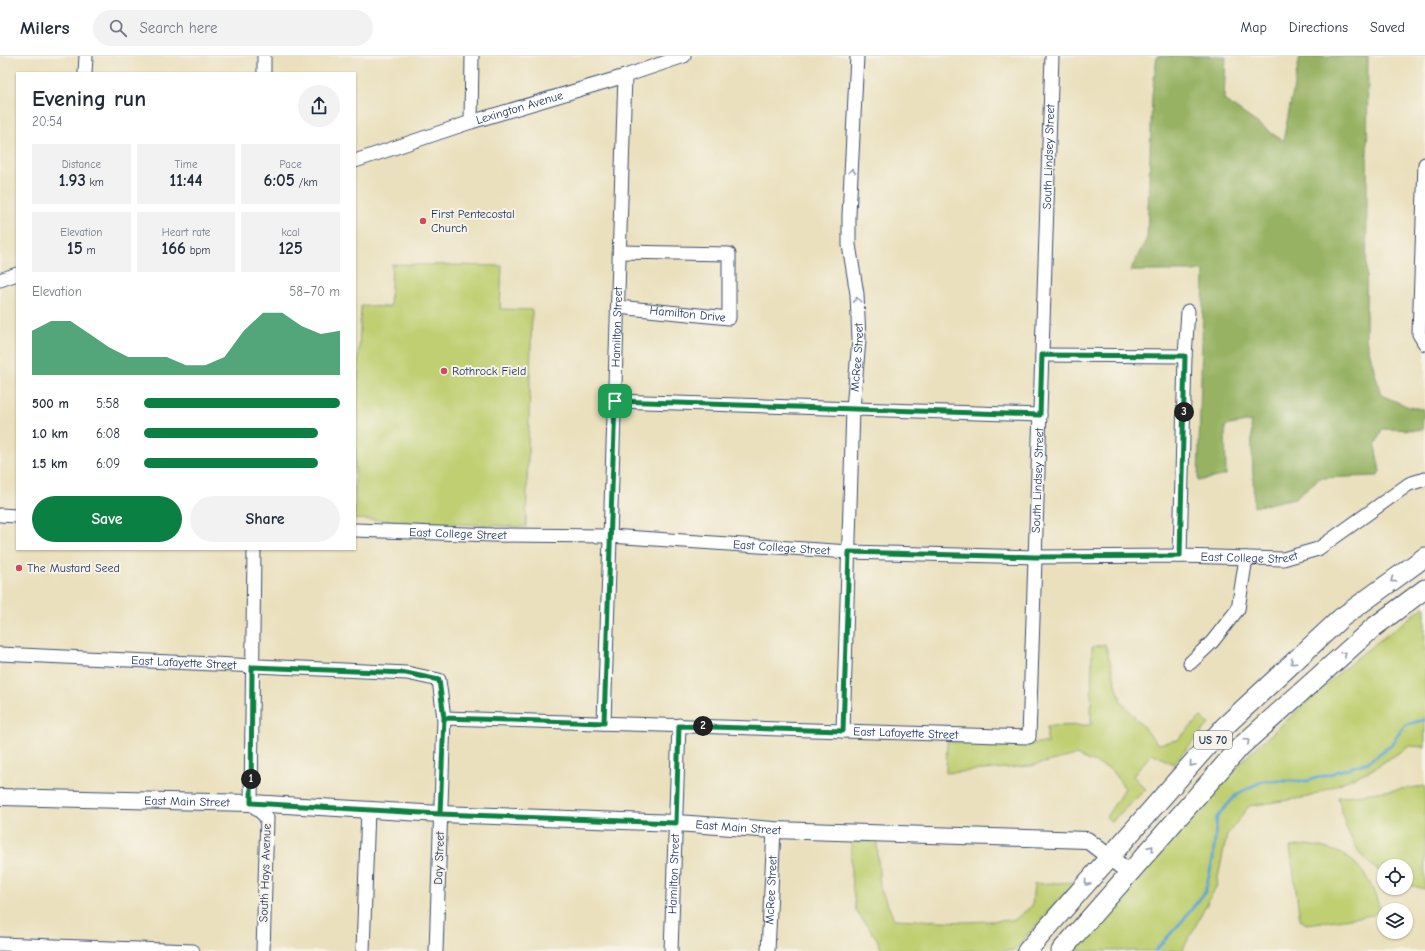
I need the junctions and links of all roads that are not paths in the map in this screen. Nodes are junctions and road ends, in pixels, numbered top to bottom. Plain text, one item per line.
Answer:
1 (86, 56) edge
2 (264, 56) edge
3 (472, 56) edge
4 (684, 56) edge
5 (857, 56) edge
6 (1052, 56) edge
7 (85, 72) edge
8 (264, 72) edge
9 (626, 76) junction
10 (471, 122) junction
11 (356, 161) edge
12 (1425, 164) edge
13 (620, 252) junction
14 (16, 274) edge
15 (0, 280) edge
16 (618, 307) junction
17 (1188, 311) dead end
18 (1425, 344) edge
19 (1042, 355) junction
20 (1185, 356) junction
21 (615, 401) junction
22 (854, 409) junction
23 (1040, 415) junction
24 (1425, 479) edge
25 (0, 516) edge
26 (16, 516) edge
27 (356, 530) edge
28 (610, 536) junction
29 (254, 550) edge
30 (849, 552) junction
31 (1180, 556) junction
32 (1036, 557) junction
33 (1425, 557) edge
34 (1246, 558) junction
35 (1425, 589) edge
36 (0, 654) edge
37 (1190, 663) dead end
38 (252, 667) junction
39 (444, 718) junction
40 (604, 723) junction
41 (679, 726) junction
42 (843, 731) junction
43 (1029, 737) joint
44 (0, 796) edge
45 (251, 803) junction
46 (368, 809) junction
47 (440, 814) junction
48 (676, 823) junction
49 (774, 830) junction
50 (1110, 857) junction
51 (1130, 873) junction
52 (0, 944) edge
53 (193, 951) edge
54 (263, 951) edge
55 (363, 951) edge
56 (436, 951) edge
57 (671, 951) edge
58 (768, 951) edge
59 (1027, 951) edge
60 (1061, 951) edge

1 - 7 street
2 - 8 street
3 - 10 street
4 - 9 street, Lexington Avenue
22 -> 5 street, McRee Street
6 - 19 street, South Lindsey Street
9 - 10 street, Lexington Avenue
9 - 13 street, Hamilton Street
10 - 11 street, Lexington Avenue
12 - 18 street
13 - 16 street, Hamilton Street
13 - 16 street, Hamilton Drive
14 - 15 street
16 - 21 street, Hamilton Street
17 - 20 street
19 - 20 street
19 - 23 street, South Lindsey Street
20 - 31 street
21 - 22 street
21 - 28 street, Hamilton Street
22 - 23 street
22 - 30 street, McRee Street
23 - 32 street, South Lindsey Street
24 - 34 street, East College Street
25 - 26 street
27 - 28 street, East College Street
28 - 30 street, East College Street
28 - 40 street, Hamilton Street
29 - 38 street
30 - 32 street, East College Street
30 - 42 street, McRee Street
31 - 32 street, East College Street
31 - 34 street, East College Street
32 - 43 street, South Lindsey Street
33 -> 50 highway, US 70
34 - 37 street
51 -> 35 highway, US 70
36 - 38 street, East Lafayette Street
38 - 39 street, East Lafayette Street
38 - 45 street
39 - 40 street, East Lafayette Street
39 - 47 street, Day Street
40 - 41 street, East Lafayette Street
41 - 42 street, East Lafayette Street
41 - 48 street, Hamilton Street
42 - 43 street, East Lafayette Street
44 - 45 main road, East Main Street
45 - 46 main road, East Main Street
45 - 54 street, South Hays Avenue
46 - 47 main road, East Main Street
46 - 55 street
47 - 48 main road, East Main Street
47 - 56 street, Day Street
48 - 49 main road, East Main Street
48 - 57 street, Hamilton Street
49 - 50 main road, East Main Street
49 - 58 street, McRee Street
50 - 51 main road, East Main Street
50 -> 59 highway, US 70
51 - 60 highway, US 70
52 - 53 street

